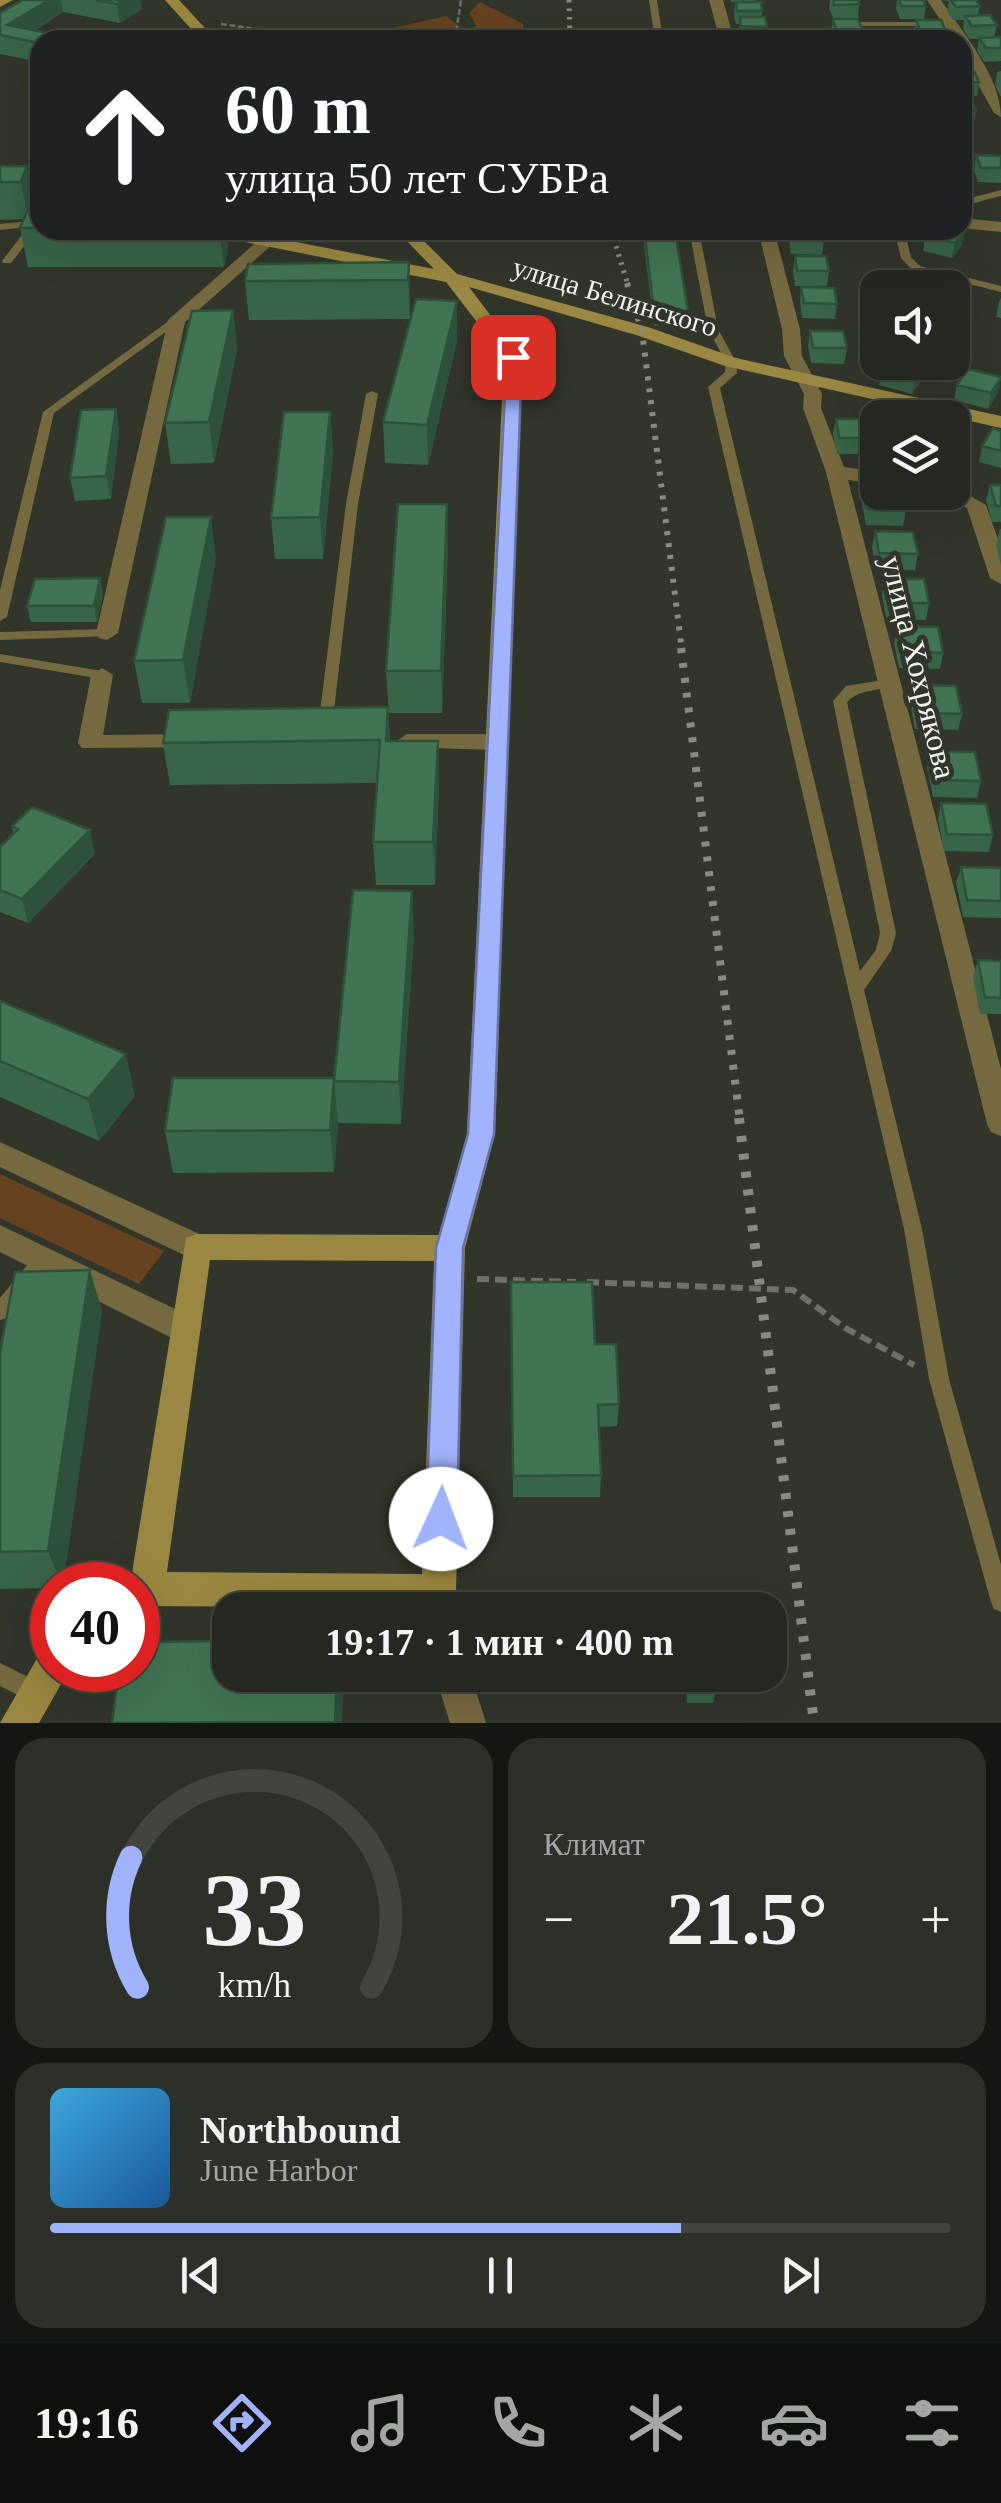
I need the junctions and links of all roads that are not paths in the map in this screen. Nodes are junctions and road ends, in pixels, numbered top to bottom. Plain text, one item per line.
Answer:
1 (172, 0) edge
2 (653, 0) edge
3 (716, 0) edge
4 (934, 0) edge
5 (844, 24) edge
6 (952, 24) junction
7 (199, 30) edge
8 (658, 30) edge
9 (724, 30) edge
10 (956, 30) edge
11 (972, 58) edge
12 (980, 104) dead end
13 (1000, 107) edge
14 (0, 180) edge
15 (30, 187) edge
16 (1001, 193) edge
17 (972, 200) edge
18 (972, 224) edge
19 (30, 225) edge
20 (0, 226) edge
21 (1001, 227) edge
22 (30, 234) edge
23 (270, 240) edge
24 (287, 240) edge
25 (414, 240) edge
26 (696, 240) edge
27 (769, 240) edge
28 (902, 240) edge
29 (8, 261) dead end
30 (454, 279) junction
31 (1001, 289) edge
32 (177, 320) junction
33 (731, 362) junction
34 (804, 380) junction
35 (372, 394) dead end
36 (1001, 422) edge
37 (836, 472) junction
38 (860, 475) edge
39 (970, 502) edge
40 (1001, 578) edge
41 (0, 618) edge
42 (107, 633) joint
43 (0, 636) edge
44 (0, 658) edge
45 (102, 675) joint
46 (890, 683) junction
47 (226, 742) edge
48 (324, 742) edge
49 (382, 742) edge
50 (497, 742) junction
51 (856, 988) junction
52 (1001, 1124) edge
53 (0, 1154) edge
54 (0, 1238) edge
55 (197, 1247) junction
56 (44, 1258) junction
57 (449, 1263) junction
58 (0, 1312) edge
59 (185, 1329) junction
60 (147, 1562) edge
61 (440, 1592) edge
62 (160, 1593) edge
63 (212, 1594) edge
64 (1001, 1602) edge
65 (0, 1674) edge
66 (458, 1692) edge
67 (36, 1695) edge
68 (468, 1723) edge

1 - 7 street
2 - 8 lane
3 - 9 street
4 - 6 street
5 - 6 lane
6 - 10 street
11 - 13 street
12 - 13 street
14 - 15 street
16 - 17 lane
18 - 21 street
19 - 20 lane
22 - 29 lane
23 - 32 street
24 - 30 street, улица Белинского
25 - 30 street
26 - 33 lane
27 - 34 street, улица Хохрякова
28 - 31 lane
30 - 33 street, улица Белинского
30 - 50 street
32 - 41 lane
32 - 42 street
33 - 34 street, улица Белинского
33 - 51 lane
34 - 36 street, улица Белинского
34 - 37 street, улица Хохрякова
35 - 48 lane
37 - 38 street
37 - 46 street, улица Хохрякова
39 - 40 street
42 - 43 lane
44 - 45 lane
45 - 47 street
46 - 51 lane
46 - 52 street, улица Хохрякова
49 - 50 street
50 - 57 street
51 - 64 lane
53 - 55 street
54 - 56 street
55 - 57 street
55 - 59 street
56 - 58 lane
56 - 59 street
57 - 61 street
59 - 60 street
62 - 63 street
65 - 67 lane
66 - 68 street

